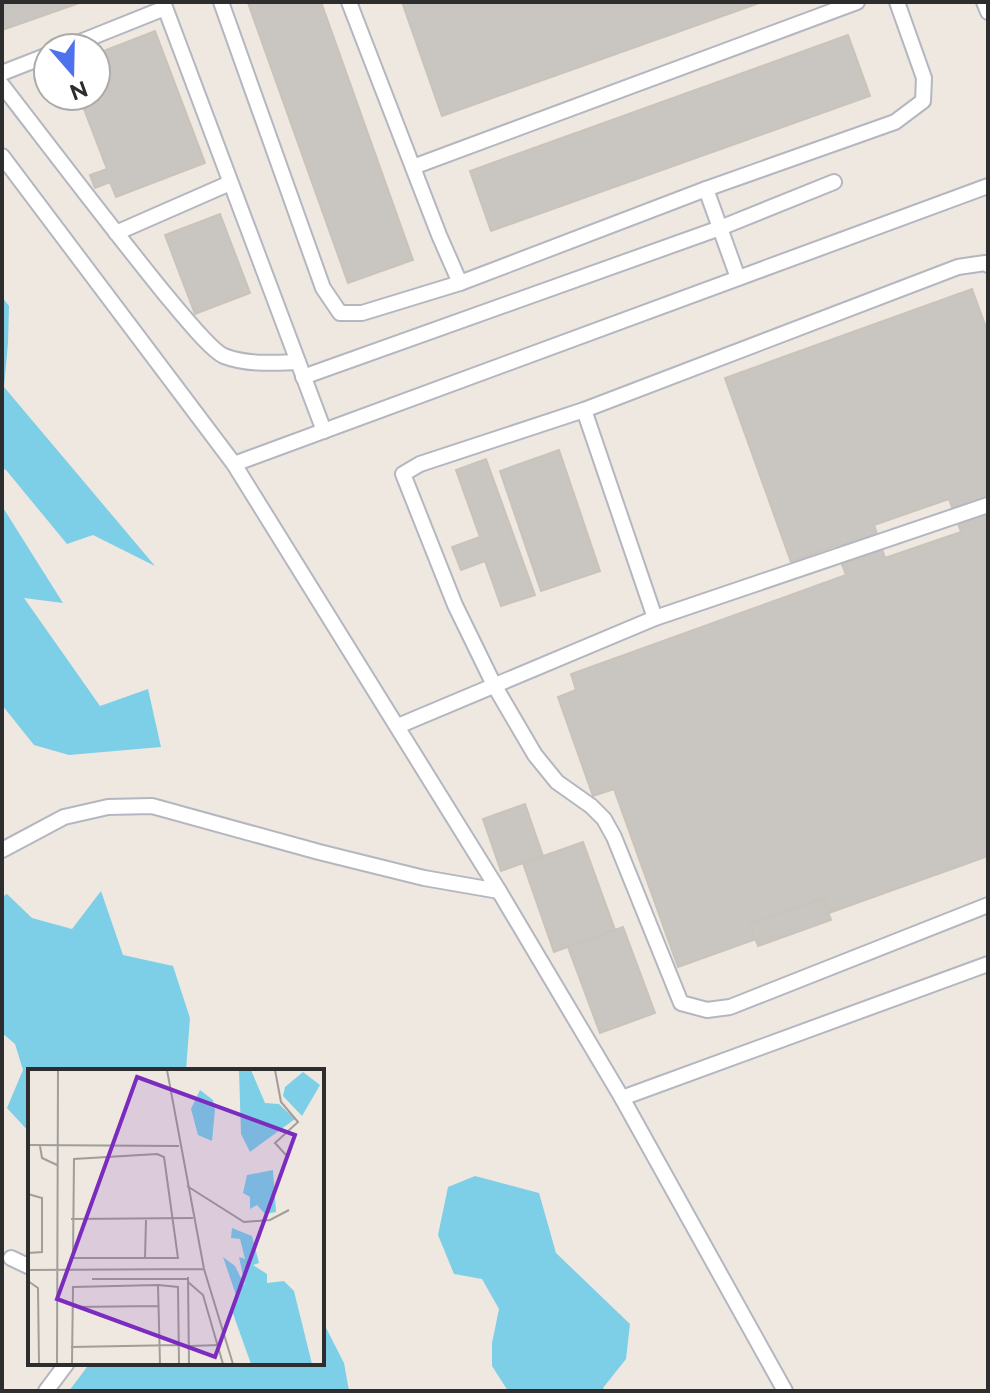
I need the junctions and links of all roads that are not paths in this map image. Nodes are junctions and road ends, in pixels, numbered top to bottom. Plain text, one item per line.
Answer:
1 (221, 2) edge
2 (349, 2) edge
3 (857, 2) edge
4 (897, 2) edge
5 (984, 2) edge
6 (164, 5) edge
7 (988, 12) edge
8 (102, 32) edge
9 (32, 61) edge
10 (2, 73) edge
11 (2, 85) edge
12 (2, 156) edge
13 (413, 167) junction
14 (834, 182) dead end
15 (230, 183) junction
16 (988, 186) edge
17 (706, 189) junction
18 (720, 228) junction
19 (116, 233) junction
20 (988, 265) edge
21 (738, 278) junction
22 (460, 283) junction
23 (298, 362) junction
24 (303, 377) junction
25 (584, 410) junction
26 (324, 431) junction
27 (234, 464) junction
28 (988, 505) edge
29 (655, 618) junction
30 (494, 685) junction
31 (398, 726) junction
32 (2, 850) edge
33 (499, 891) junction
34 (988, 905) edge
35 (988, 964) edge
36 (622, 1098) junction
37 (11, 1258) dead end
38 (28, 1266) edge
39 (66, 1365) edge
40 (46, 1391) edge
41 (785, 1391) edge

1 - 22 lane
2 - 13 lane
3 - 13 lane
4 - 17 lane
5 - 7 lane
6 - 8 lane
6 - 15 lane
9 - 10 lane
11 - 19 lane
12 - 27 lane
13 - 22 lane
14 - 18 lane
15 - 19 lane
15 - 23 lane
16 - 21 lane
17 - 18 lane
17 - 22 lane
18 - 21 lane
18 - 24 lane
19 - 23 lane
20 - 25 lane
21 - 26 lane
23 - 24 lane
24 - 26 lane
25 - 29 lane
25 - 30 lane
26 - 27 lane
27 - 31 lane
28 - 29 lane
29 - 30 lane
30 - 31 lane
30 - 34 lane
31 - 33 lane
32 - 33 lane
33 - 36 lane
35 - 36 lane
36 - 41 lane
37 - 38 lane
39 - 40 lane

